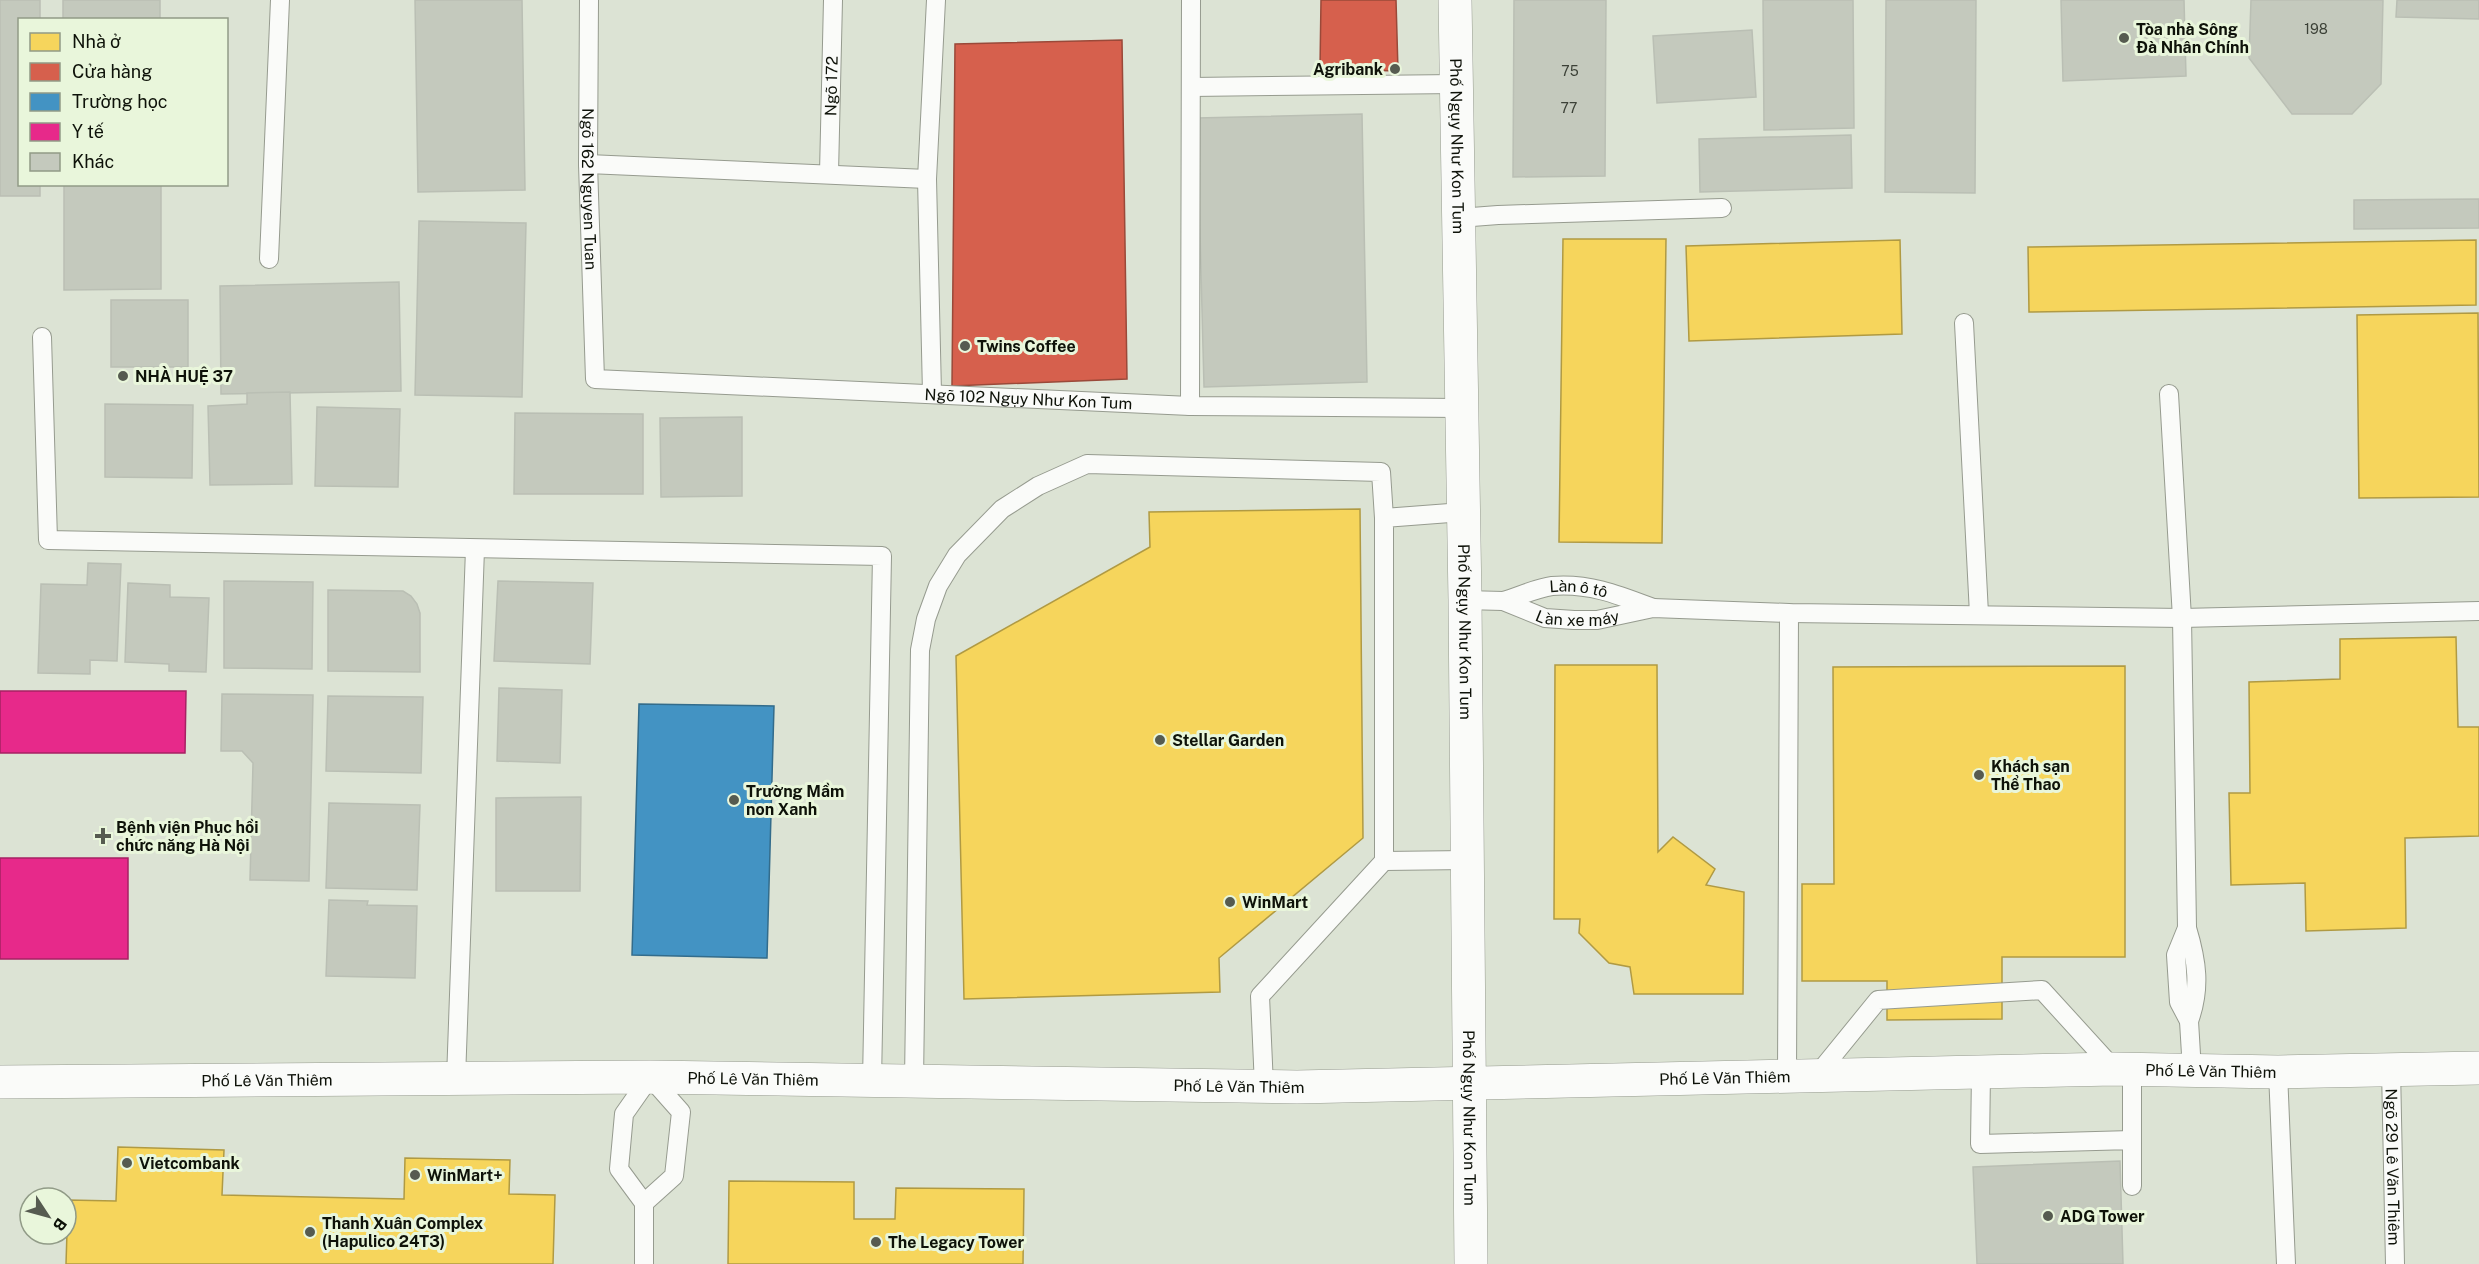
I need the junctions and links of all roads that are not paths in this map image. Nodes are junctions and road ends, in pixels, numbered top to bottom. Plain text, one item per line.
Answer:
1 (280, 0) edge
2 (589, 0) edge
3 (833, 0) edge
4 (922, 0) edge
5 (936, 0) edge
6 (943, 0) edge
7 (1191, 0) edge
8 (1455, 0) edge
9 (1457, 84) junction
10 (1191, 87) junction
11 (588, 164) junction
12 (829, 173) junction
13 (927, 179) junction
14 (1722, 208) dead end
15 (1459, 218) junction
16 (269, 259) dead end
17 (1964, 322) dead end
18 (42, 337) dead end
19 (595, 379) joint
20 (932, 393) junction
21 (2169, 394) dead end
22 (1190, 406) junction
23 (1461, 408) junction
24 (1463, 512) junction
25 (1384, 518) junction
26 (475, 549) junction
27 (1465, 600) junction
28 (1503, 602) junction
29 (1653, 608) junction
30 (2479, 611) edge
31 (1789, 613) junction
32 (1979, 614) junction
33 (2182, 618) junction
34 (1467, 860) junction
35 (1384, 861) junction
36 (2479, 1068) edge
37 (2123, 1069) junction
38 (2391, 1069) junction
39 (2192, 1071) junction
40 (1981, 1072) junction
41 (2278, 1072) junction
42 (1802, 1075) junction
43 (650, 1077) junction
44 (456, 1079) junction
45 (872, 1081) junction
46 (914, 1081) junction
47 (0, 1082) edge
48 (1470, 1084) junction
49 (1264, 1086) junction
50 (2132, 1140) junction
51 (2132, 1186) dead end
52 (644, 1203) junction
53 (644, 1264) edge
54 (1470, 1264) edge
55 (2286, 1264) edge
56 (2395, 1264) edge

1 - 16 lane
2 - 11 lane, Ngõ 162 Nguyen Tuan
3 - 12 lane, Ngõ 172
4 - 5 lane
5 - 6 lane
5 - 13 lane
7 - 10 lane
8 - 9 street, Phố Ngụy Như Kon Tum
9 - 10 lane
9 - 15 street, Phố Ngụy Như Kon Tum
10 - 22 lane
11 - 12 lane
11 - 19 lane, Ngõ 162 Nguyen Tuan
12 - 13 lane
13 - 20 lane
14 - 15 lane
15 - 23 street, Phố Ngụy Như Kon Tum
17 - 32 lane
18 - 26 lane
19 - 20 lane, Ngõ 102 Ngụy Như Kon Tum
20 - 22 lane, Ngõ 102 Ngụy Như Kon Tum
21 - 33 lane
22 - 23 lane, Ngõ 102 Ngụy Như Kon Tum
23 - 24 street, Phố Ngụy Như Kon Tum
24 - 25 lane
24 - 27 street, Phố Ngụy Như Kon Tum
25 - 35 lane
25 - 46 lane
26 - 44 lane
26 - 45 lane
27 - 28 lane
27 - 34 street, Phố Ngụy Như Kon Tum
28 - 29 lane, Làn xe máy
28 - 29 lane, Làn ô tô
29 - 31 lane
30 - 33 lane
31 - 32 lane
31 - 42 lane
32 - 33 lane
33 - 39 lane
34 - 35 lane
34 - 48 street, Phố Ngụy Như Kon Tum
35 - 49 lane
36 - 38 street, Phố Lê Văn Thiêm
37 - 39 street, Phố Lê Văn Thiêm
37 - 40 street, Phố Lê Văn Thiêm
37 - 42 lane
37 - 50 lane
38 - 41 street, Phố Lê Văn Thiêm
38 - 56 lane, Ngõ 29 Lê Văn Thiêm
39 - 41 street, Phố Lê Văn Thiêm
40 - 42 street, Phố Lê Văn Thiêm
40 - 50 lane
41 - 55 lane
42 - 48 street, Phố Lê Văn Thiêm
43 - 44 street, Phố Lê Văn Thiêm
43 - 45 street, Phố Lê Văn Thiêm
43 - 52 lane
43 - 52 lane
44 - 47 street, Phố Lê Văn Thiêm
45 - 46 street, Phố Lê Văn Thiêm
46 - 49 street, Phố Lê Văn Thiêm
48 - 49 street, Phố Lê Văn Thiêm
48 - 54 street, Phố Ngụy Như Kon Tum
50 - 51 lane
52 - 53 lane

